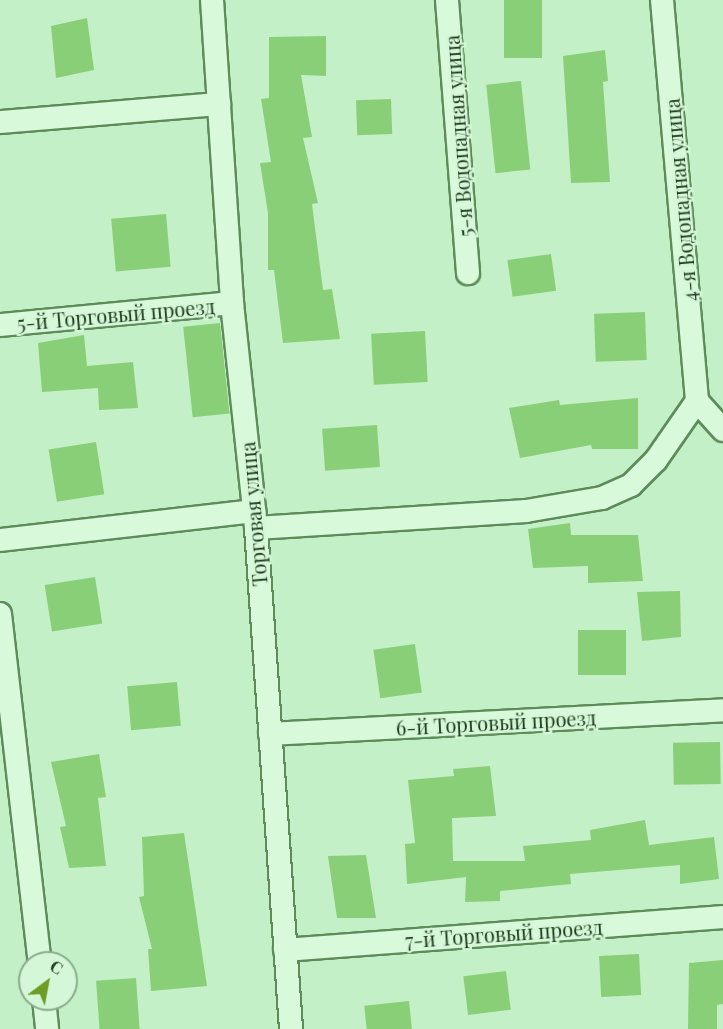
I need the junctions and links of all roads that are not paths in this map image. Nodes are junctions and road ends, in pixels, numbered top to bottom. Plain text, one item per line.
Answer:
1 (212, 0) edge
2 (447, 0) edge
3 (662, 0) edge
4 (219, 104) junction
5 (0, 123) edge
6 (468, 273) dead end
7 (232, 303) junction
8 (0, 325) edge
9 (697, 401) junction
10 (723, 430) edge
11 (255, 520) junction
12 (0, 540) edge
13 (0, 614) edge
14 (723, 710) edge
15 (270, 734) junction
16 (723, 916) edge
17 (285, 950) junction
18 (39, 951) edge
19 (45, 1011) edge
20 (47, 1029) edge
21 (291, 1029) edge

1 - 4 street, Торговая улица
2 - 6 street, 5-я Водопадная улица
3 - 9 street, 4-я Водопадная улица
4 - 5 street
4 - 7 street, Торговая улица
7 - 8 street, 5-й Торговый проезд
7 - 11 street, Торговая улица
9 - 10 street
9 - 11 street
11 - 12 street
11 - 15 street, Торговая улица
13 - 18 street
14 - 15 street, 6-й Торговый проезд
15 - 17 street, Торговая улица
16 - 17 street, 7-й Торговый проезд
17 - 21 street, Торговая улица
19 - 20 street

